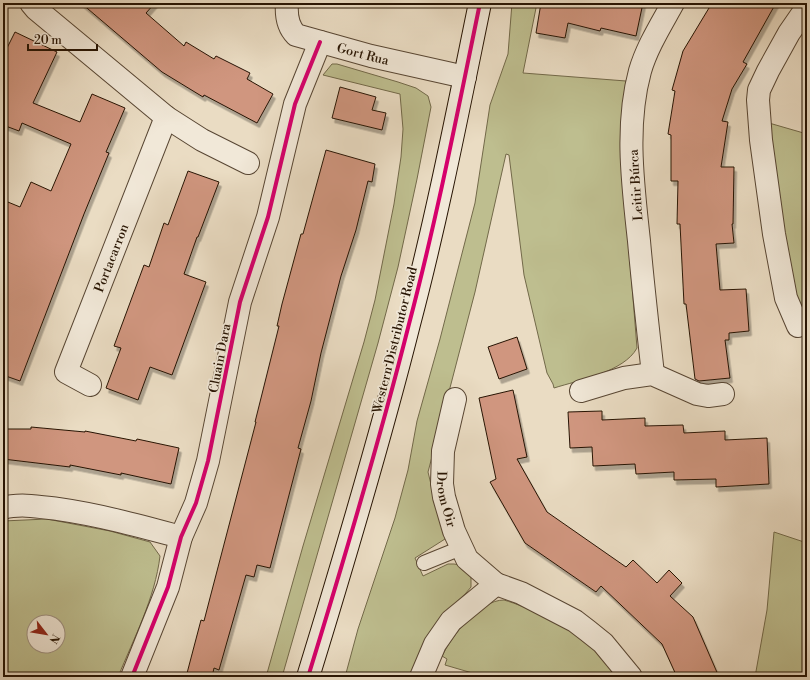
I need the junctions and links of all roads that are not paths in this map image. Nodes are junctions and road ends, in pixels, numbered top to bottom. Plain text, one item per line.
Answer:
1 (30, 3) edge
2 (287, 3) edge
3 (480, 3) edge
4 (673, 3) edge
5 (807, 6) edge
6 (320, 42) junction
7 (465, 77) junction
8 (166, 117) junction
9 (248, 163) dead end
10 (798, 326) dead end
11 (653, 374) junction
12 (90, 385) dead end
13 (581, 391) dead end
14 (723, 394) dead end
15 (455, 399) dead end
16 (3, 508) edge
17 (181, 537) junction
18 (461, 548) junction
19 (424, 563) dead end
20 (496, 584) junction
21 (132, 677) edge
22 (308, 677) edge
23 (421, 677) edge
24 (631, 677) edge

1 - 8 street
2 - 6 street, Gort Rua
3 - 7 street, Western Distributor Road
4 - 11 street, Leitir Búrca
5 - 10 street
6 - 7 street, Gort Rua
6 - 17 street, Cluain Dara
7 - 22 street, Western Distributor Road
8 - 9 street
8 - 12 street, Portacarron
11 - 13 street
11 - 14 street
15 - 18 street, Drom Oir
16 - 17 street
17 - 21 street, Cluain Dara
18 - 19 lane
18 - 20 street, Drom Oir
20 - 23 street
20 - 24 street, Drom Oir

